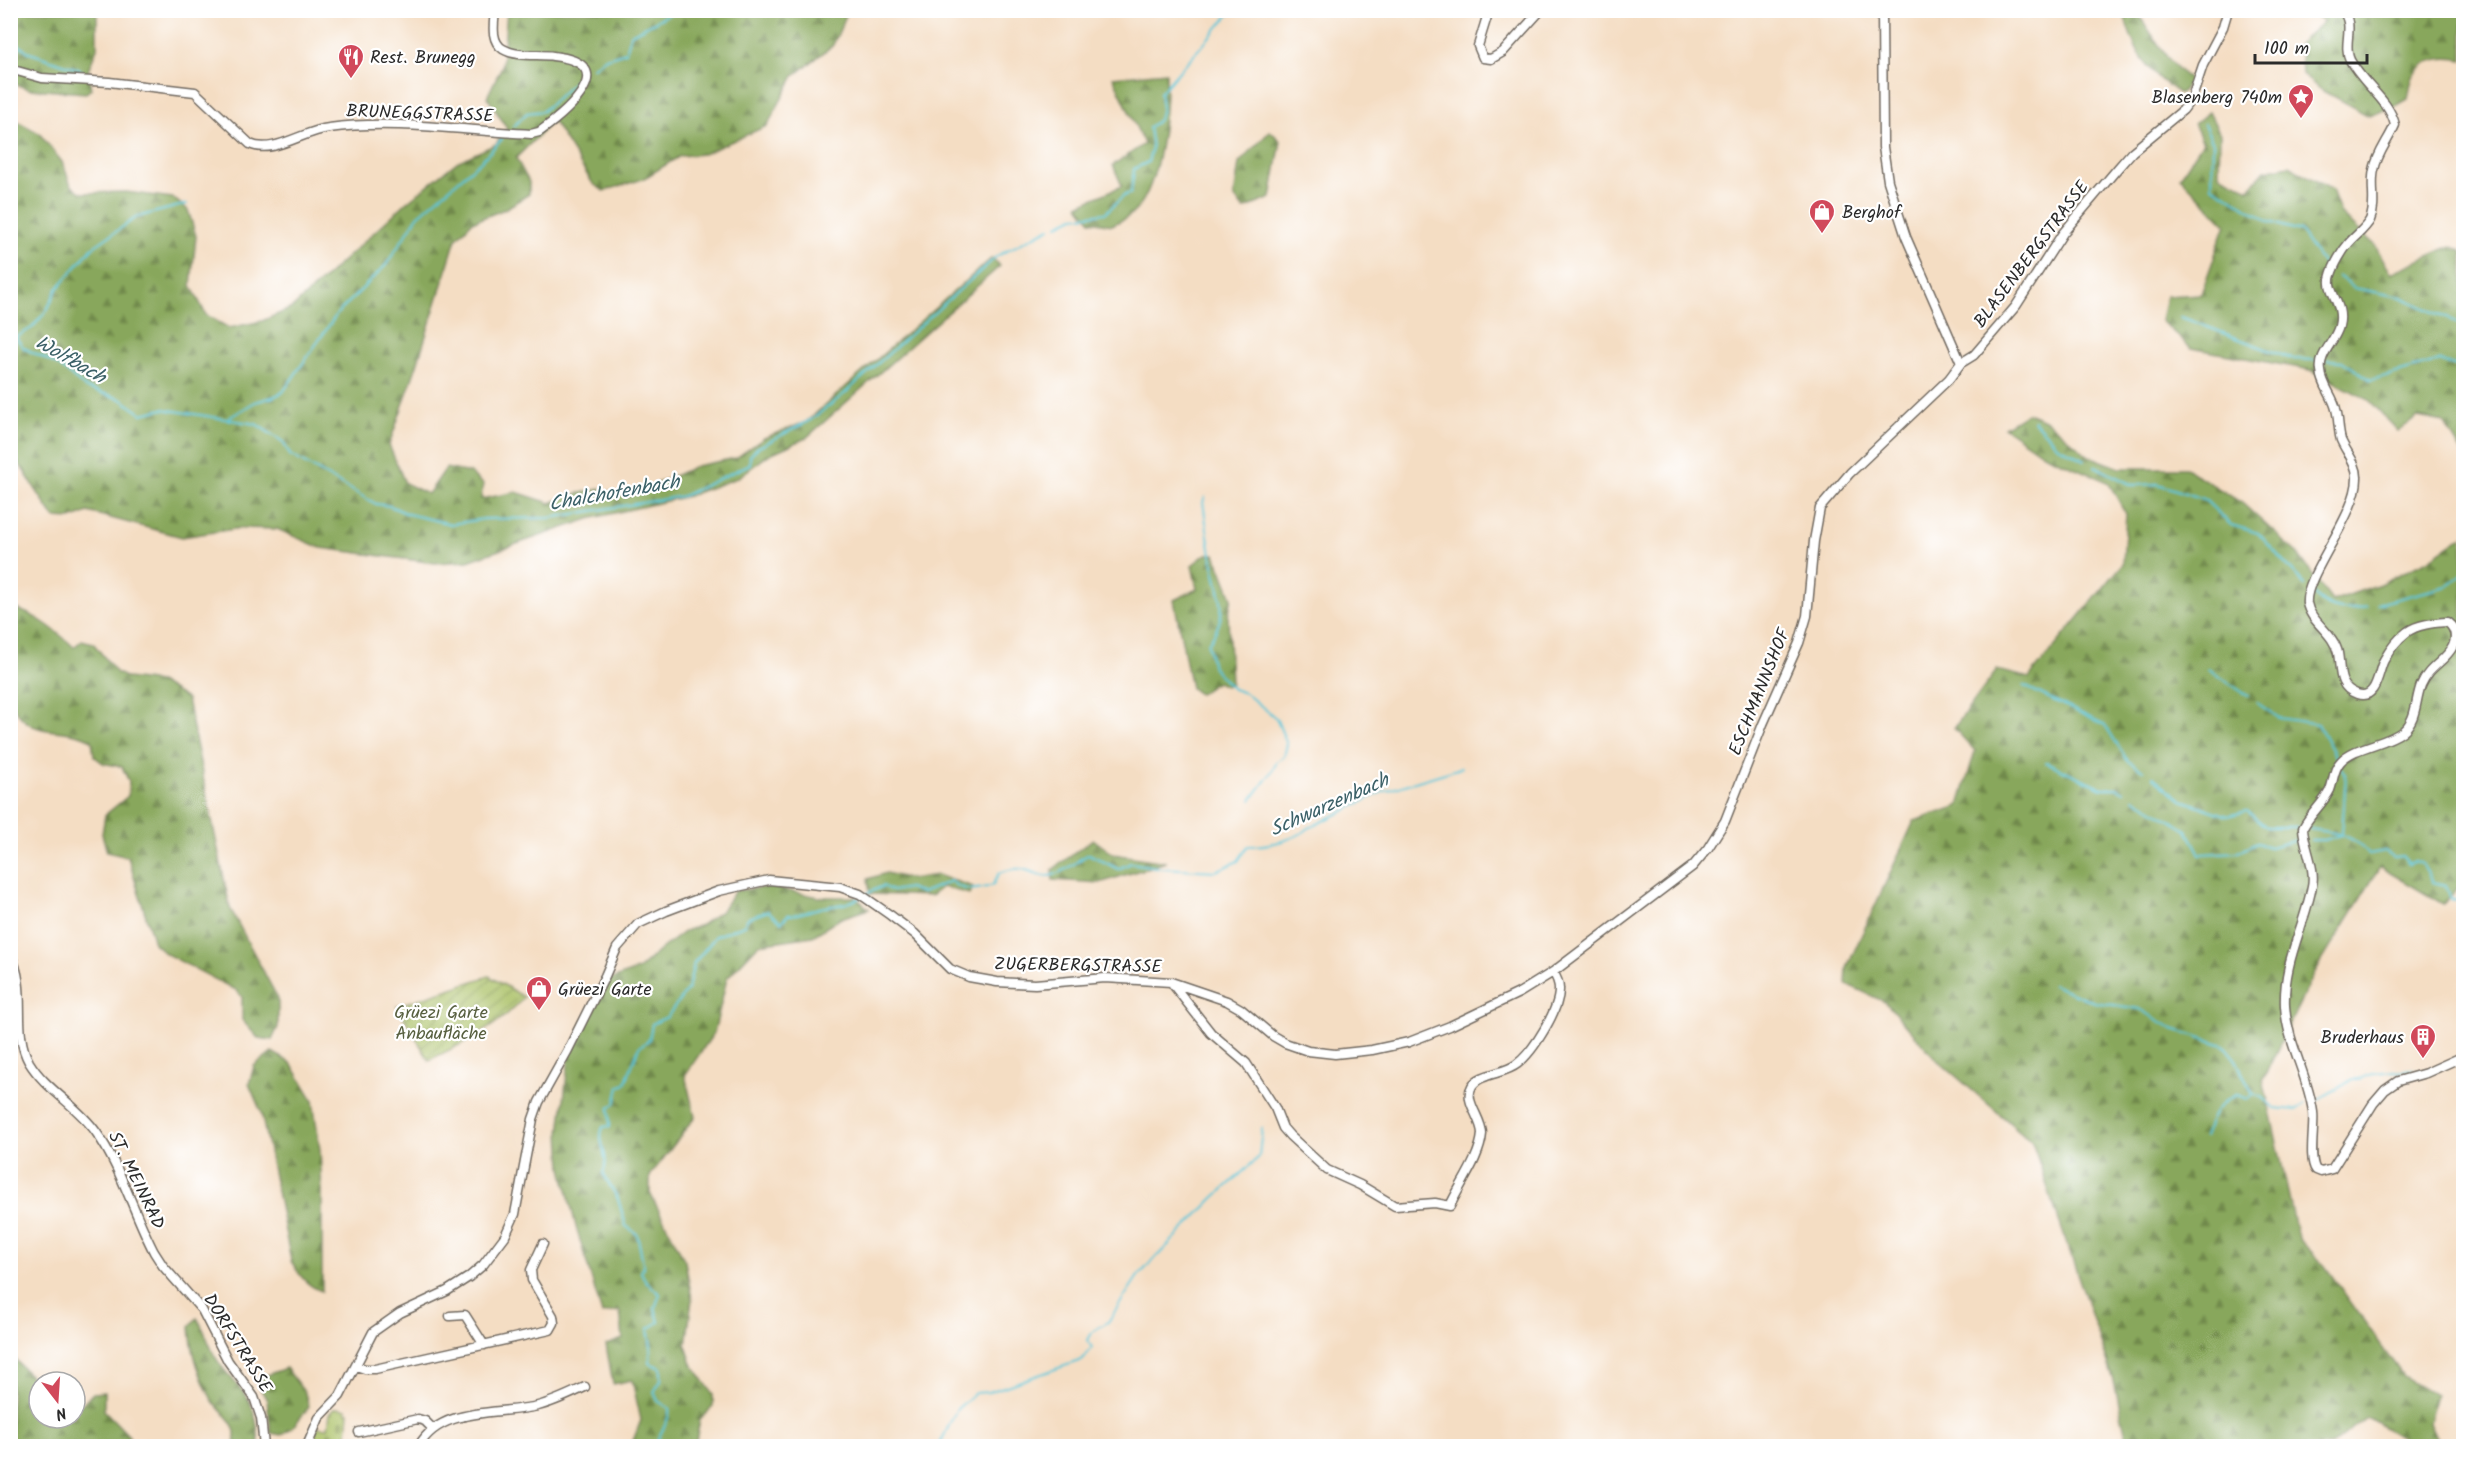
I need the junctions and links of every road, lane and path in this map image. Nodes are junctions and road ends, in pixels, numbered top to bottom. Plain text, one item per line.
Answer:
1 (495, 10) edge
2 (1489, 10) edge
3 (1541, 10) edge
4 (1882, 10) edge
5 (2228, 10) edge
6 (2342, 10) edge
7 (10, 69) edge
8 (1961, 363) junction
9 (1610, 929) joint
10 (10, 954) edge
11 (1553, 972) junction
12 (1171, 982) junction
13 (2463, 1056) edge
14 (543, 1244) dead end
15 (163, 1266) joint
16 (450, 1316) dead end
17 (484, 1345) junction
18 (356, 1366) junction
19 (585, 1387) dead end
20 (432, 1429) junction
21 (359, 1432) dead end
22 (264, 1446) edge
23 (307, 1446) edge
24 (419, 1446) edge

1 - 7 street, BRUNEGGSTRASSE
2 - 3 street
4 - 8 street, BLASENBERGSTRASSE
5 - 8 street, BLASENBERGSTRASSE
6 - 13 street
8 - 9 street, ESCHMANNSHOF
9 - 11 street, ZUGERBERGSTRASSE
10 - 15 street, ST. MEINRAD
11 - 12 street, ZUGERBERGSTRASSE
11 - 12 street
12 - 18 street, ZUGERBERGSTRASSE
14 - 17 street
15 - 22 street, DORFSTRASSE
16 - 17 street
17 - 18 street
18 - 23 street, ZUGERBERGSTRASSE
19 - 20 street
20 - 21 street
20 - 24 street

